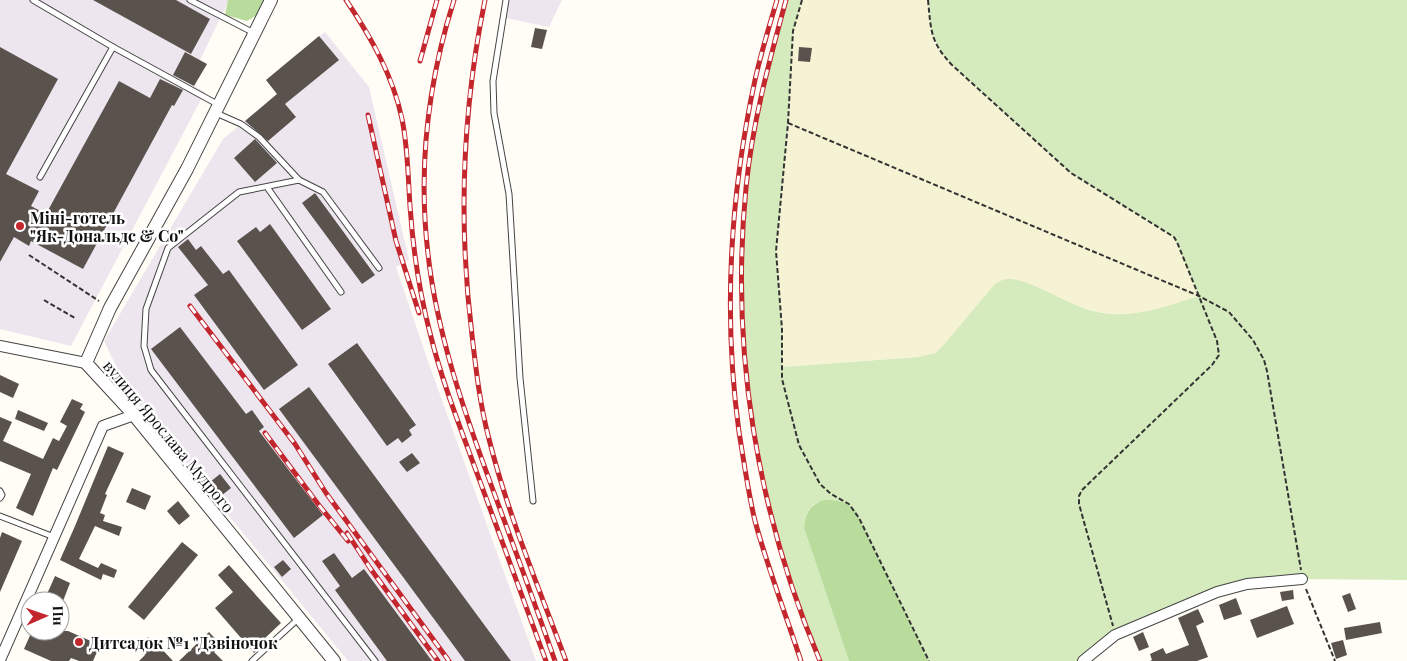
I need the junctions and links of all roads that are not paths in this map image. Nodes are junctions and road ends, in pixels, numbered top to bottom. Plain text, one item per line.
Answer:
1 (33, 0) edge
2 (190, 0) edge
3 (271, 0) edge
4 (506, 0) edge
5 (255, 34) junction
6 (113, 47) junction
7 (217, 109) junction
8 (40, 177) dead end
9 (299, 180) junction
10 (267, 187) junction
11 (379, 268) dead end
12 (341, 292) dead end
13 (0, 346) edge
14 (86, 363) junction
15 (134, 415) junction
16 (0, 492) edge
17 (0, 498) edge
18 (533, 501) dead end
19 (0, 516) edge
20 (54, 537) junction
21 (1302, 579) road end
22 (299, 618) junction
23 (0, 660) edge
24 (252, 661) edge
25 (334, 661) edge
26 (374, 661) edge
27 (1083, 661) edge

1 - 6 lane
2 - 5 lane
3 - 5 street, вулиця Ярослава Мудрого
4 - 18 lane
5 - 7 street, вулиця Ярослава Мудрого
6 - 7 lane
6 - 8 lane
7 - 9 lane
7 - 14 street, вулиця Ярослава Мудрого
9 - 10 lane
9 - 11 lane
10 - 12 lane
10 - 26 lane
13 - 14 street
14 - 15 street, вулиця Ярослава Мудрого
15 - 20 street
15 - 22 street, вулиця Ярослава Мудрого
16 - 17 lane
19 - 20 lane
20 - 23 street
21 - 27 street
22 - 24 lane
22 - 25 street, вулиця Ярослава Мудрого

